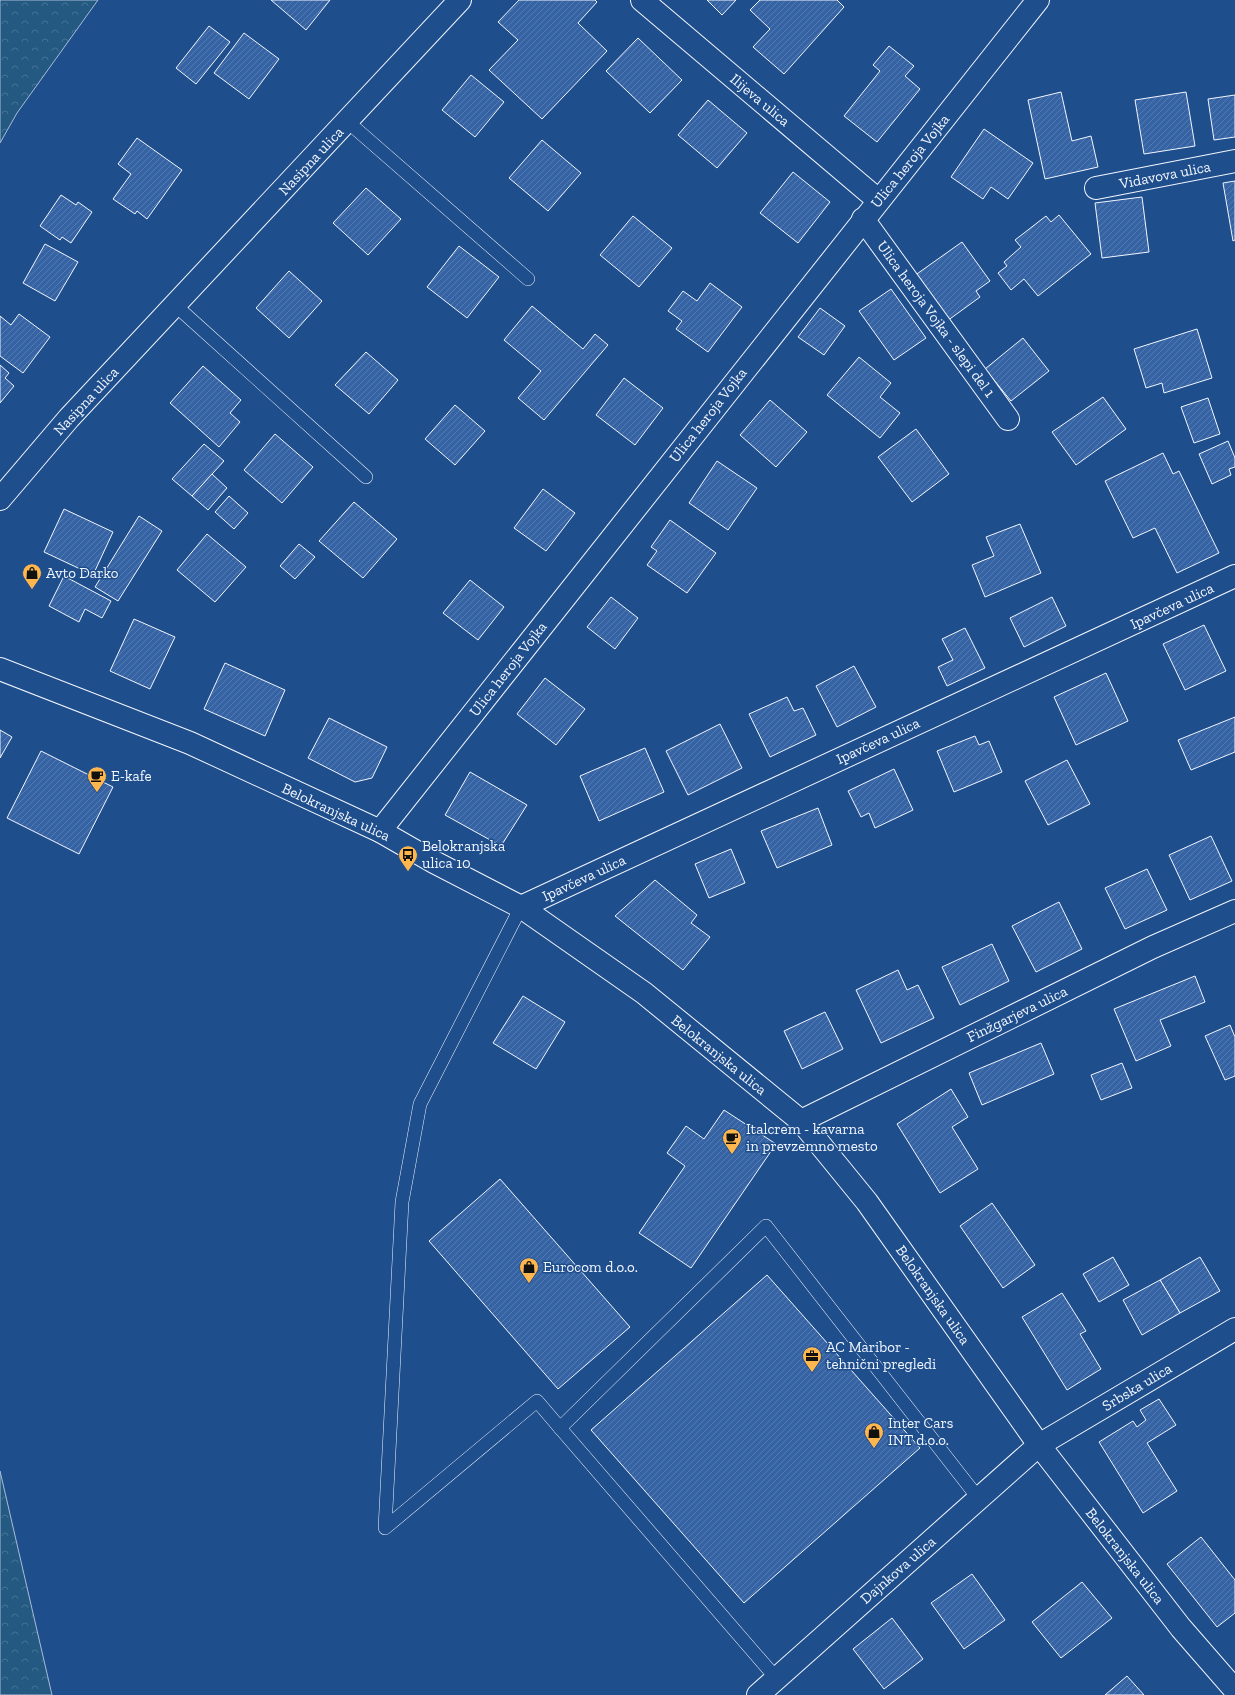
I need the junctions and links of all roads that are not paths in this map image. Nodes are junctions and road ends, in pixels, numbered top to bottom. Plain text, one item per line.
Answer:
1 (460, 0) edge
2 (642, 0) edge
3 (1038, 0) edge
4 (348, 122) junction
5 (1235, 161) edge
6 (1096, 188) dead end
7 (878, 200) junction
8 (863, 220) junction
9 (528, 279) dead end
10 (175, 305) junction
11 (1008, 419) dead end
12 (366, 476) dead end
13 (0, 499) edge
14 (1235, 576) edge
15 (0, 669) edge
16 (380, 831) junction
17 (521, 907) junction
18 (1235, 911) edge
19 (801, 1122) junction
20 (1235, 1329) edge
21 (560, 1428) junction
22 (1039, 1446) junction
23 (979, 1499) junction
24 (776, 1678) junction
25 (1235, 1690) edge
26 (758, 1695) edge

1 - 4 street, Nasipna ulica
2 - 7 street, Ilijeva ulica
3 - 7 street, Ulica heroja Vojka
4 - 9 lane, Nasipna ulica
4 - 10 street, Nasipna ulica
5 - 6 street, Vidavova ulica
7 - 8 street, Ulica heroja Vojka
8 - 11 street, Ulica heroja Vojka - slepi del 1
8 - 16 street, Ulica heroja Vojka
10 - 12 lane
10 - 13 street, Nasipna ulica
14 - 17 street, Ipavčeva ulica
15 - 16 street, Belokranjska ulica
16 - 17 street, Belokranjska ulica
17 - 19 street, Belokranjska ulica
17 - 21 lane
18 - 19 street, Finžgarjeva ulica
19 - 22 street, Belokranjska ulica
20 - 22 street, Srbska ulica
21 - 23 lane
21 - 24 lane
22 - 23 street, Dajnkova ulica
22 - 25 street, Belokranjska ulica
23 - 24 street, Dajnkova ulica
24 - 26 street, Dajnkova ulica

